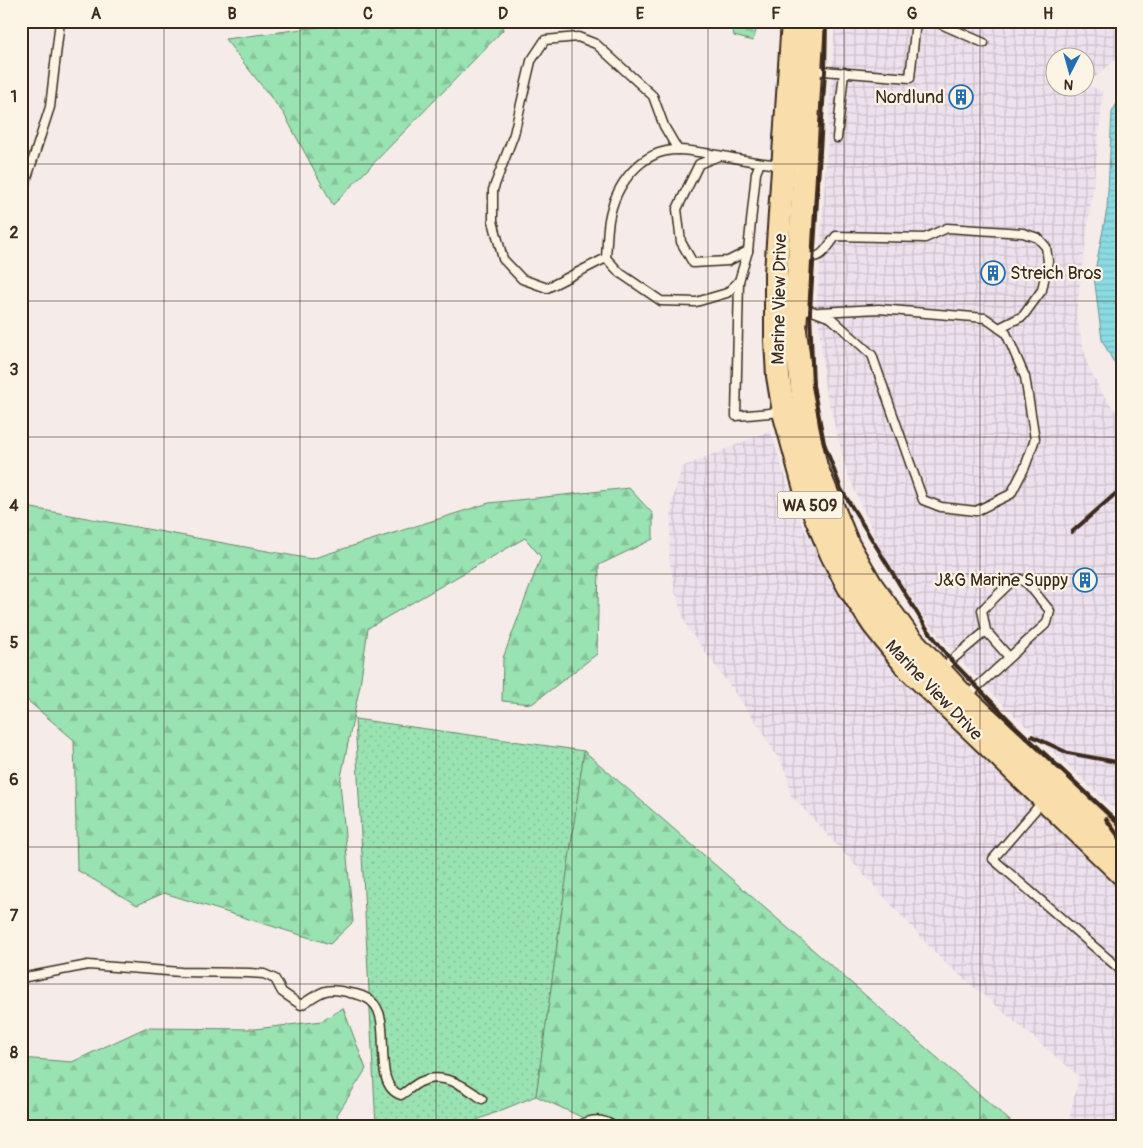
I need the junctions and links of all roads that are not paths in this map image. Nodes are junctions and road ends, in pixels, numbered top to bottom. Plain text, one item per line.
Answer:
1 (60, 21) edge
2 (793, 21) edge
3 (813, 21) edge
4 (916, 21) edge
5 (934, 21) edge
6 (984, 43) dead end
7 (809, 70) junction
8 (844, 72) junction
9 (837, 138) dead end
10 (678, 150) junction
11 (721, 156) junction
12 (760, 163) junction
13 (785, 165) junction
14 (21, 196) edge
15 (748, 251) junction
16 (798, 254) junction
17 (606, 258) junction
18 (740, 281) junction
19 (795, 305) junction
20 (819, 312) junction
21 (999, 328) junction
22 (784, 412) junction
23 (986, 631) junction
24 (1009, 657) junction
25 (938, 671) junction
26 (965, 698) junction
27 (1051, 792) junction
28 (1122, 845) edge
29 (1122, 874) edge
30 (1122, 971) edge
31 (21, 978) edge
32 (482, 1099) dead end
33 (577, 1127) edge
34 (615, 1127) edge

1 - 14 lane
2 - 13 main road, Marine View Drive / WA 509
3 - 7 main road, Marine View Drive / WA 509
4 - 8 lane
5 - 6 lane
7 - 8 lane
7 - 16 main road, Marine View Drive / WA 509
8 - 9 lane
10 - 11 lane
10 - 17 lane
10 - 17 lane
11 - 12 lane
11 - 15 lane
12 - 13 lane
12 - 15 lane
13 - 22 main road, Marine View Drive / WA 509
15 - 18 lane
16 - 19 main road, Marine View Drive / WA 509
16 - 21 lane
17 - 18 lane
18 - 22 lane
19 - 20 lane
19 - 25 main road, Marine View Drive / WA 509
20 - 21 lane
20 - 21 lane
22 - 27 main road, Marine View Drive / WA 509
23 - 24 lane
23 - 24 lane
23 - 25 lane
24 - 26 lane
25 - 26 main road, Marine View Drive / WA 509
26 - 27 main road, Marine View Drive / WA 509
27 - 28 main road, Marine View Drive / WA 509
27 - 29 main road, Marine View Drive / WA 509
27 - 30 lane
31 - 32 lane
33 - 34 lane

